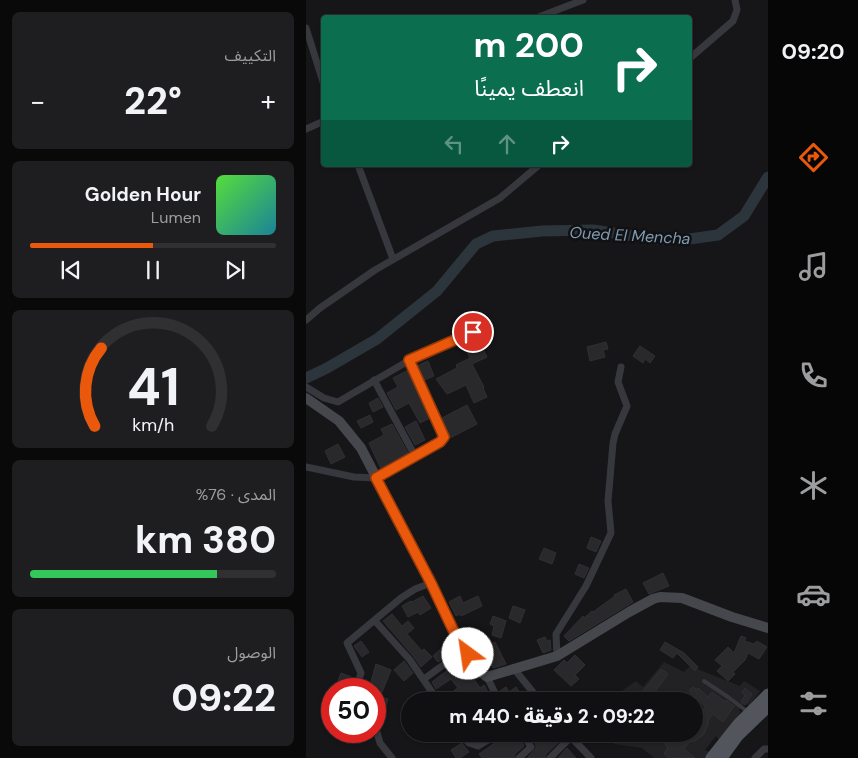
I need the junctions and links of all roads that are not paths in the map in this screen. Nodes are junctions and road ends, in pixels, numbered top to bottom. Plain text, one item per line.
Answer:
1 (584, 0) edge
2 (734, 0) edge
3 (544, 15) edge
4 (306, 28) edge
5 (692, 56) edge
6 (321, 76) edge
7 (321, 122) edge
8 (306, 129) edge
9 (359, 167) edge
10 (537, 167) edge
11 (393, 259) junction
12 (306, 320) edge
13 (473, 332) dead end
14 (409, 360) junction
15 (621, 367) dead end
16 (374, 380) junction
17 (308, 394) edge
18 (415, 456) junction
19 (306, 467) edge
20 (376, 478) junction
21 (431, 583) junction
22 (375, 620) junction
23 (768, 628) edge
24 (465, 649) junction
25 (557, 656) junction
26 (515, 670) junction
27 (487, 677) junction
28 (359, 678) edge
29 (424, 679) junction
30 (704, 681) dead end
31 (432, 692) edge
32 (493, 692) edge
33 (531, 692) edge
34 (768, 694) edge
35 (768, 706) edge
36 (752, 715) junction
37 (468, 742) edge
38 (485, 742) edge
39 (528, 742) edge
40 (563, 742) edge
41 (576, 742) edge
42 (380, 743) edge
43 (768, 750) edge
44 (392, 758) edge
45 (519, 758) edge
46 (550, 758) edge
47 (591, 758) edge
48 (711, 758) edge
49 (722, 758) edge
50 (755, 758) edge

1 - 3 street
2 - 5 street
4 - 6 street
7 - 8 street
9 - 11 street
10 - 11 street
11 - 12 street
13 - 14 street
14 - 16 street
14 - 18 street
15 - 25 street
16 - 17 street
16 - 18 street
17 - 20 main road
18 - 20 street
19 - 20 street
20 - 21 main road
21 - 22 street
21 - 24 main road
22 - 28 street
22 - 29 street
23 - 25 main road
24 - 27 main road
24 - 29 street
25 - 26 main road
26 - 27 main road
26 - 33 street
27 - 32 street
29 - 31 street
30 - 36 lane
34 - 36 main road
35 - 36 main road
36 - 48 main road
36 - 49 main road
37 - 38 street
39 - 45 street
40 - 46 street
41 - 47 street
42 - 44 street
43 - 50 street

